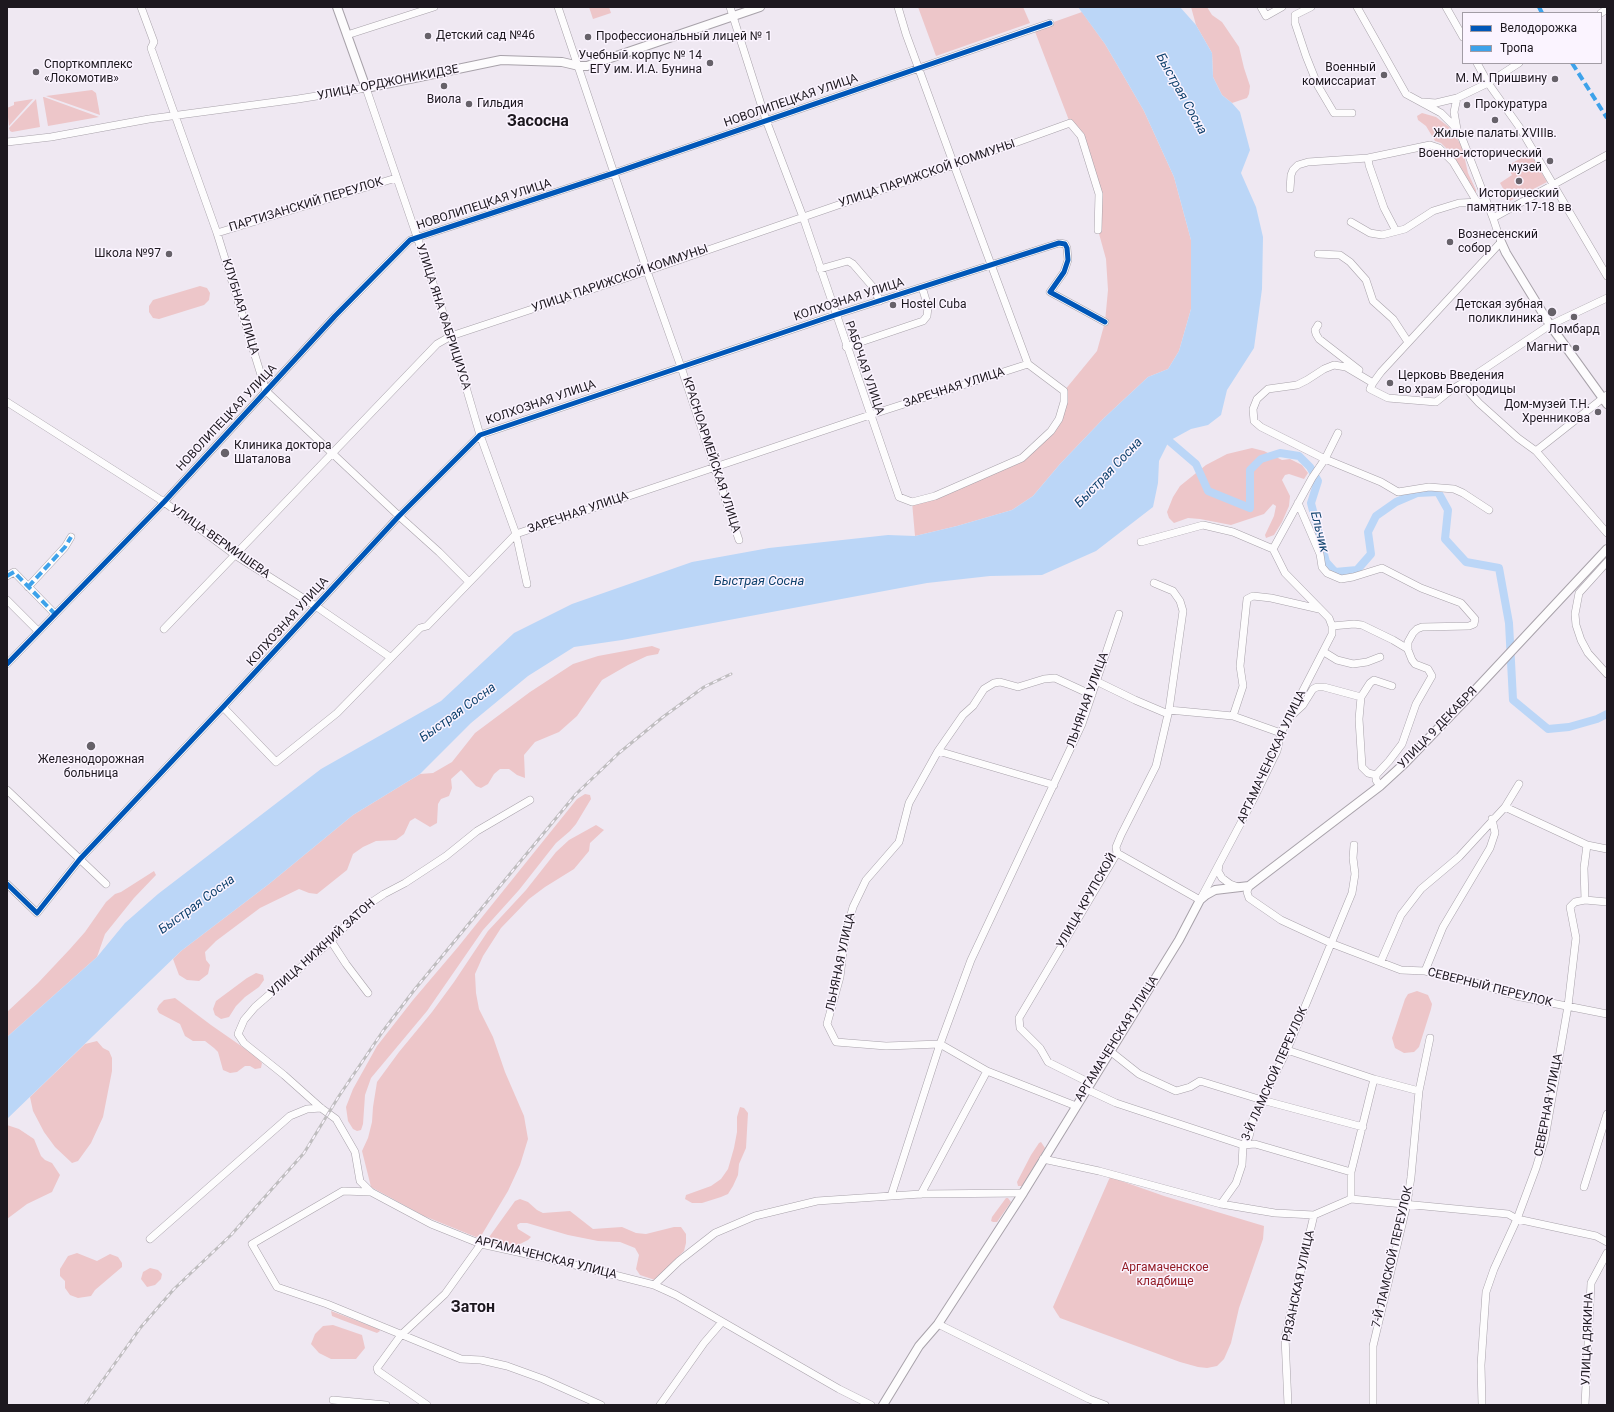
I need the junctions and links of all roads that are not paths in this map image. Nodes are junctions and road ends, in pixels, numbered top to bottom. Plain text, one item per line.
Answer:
1 (141, 7) edge
2 (337, 7) edge
3 (434, 7) edge
4 (558, 7) edge
5 (730, 7) edge
6 (760, 7) edge
7 (898, 7) edge
8 (1260, 7) edge
9 (1282, 7) edge
10 (1311, 7) edge
11 (1357, 7) edge
12 (1446, 7) edge
13 (733, 16) junction
14 (1050, 23) dead end
15 (347, 35) junction
16 (1462, 36) edge
17 (1478, 64) edge
18 (1517, 64) edge
19 (579, 66) junction
20 (918, 68) junction
21 (1488, 83) junction
22 (366, 88) junction
23 (1457, 98) junction
24 (1417, 101) junction
25 (1352, 113) dead end
26 (175, 116) junction
27 (766, 120) junction
28 (1458, 131) junction
29 (7, 142) edge
30 (1607, 155) edge
31 (1368, 158) junction
32 (954, 165) junction
33 (614, 173) junction
34 (396, 178) junction
35 (1554, 184) junction
36 (1290, 189) dead end
37 (1477, 202) junction
38 (1487, 203) junction
39 (803, 217) junction
40 (1493, 218) junction
41 (1350, 222) dead end
42 (1098, 230) dead end
43 (1396, 231) junction
44 (217, 233) junction
45 (418, 237) junction
46 (1501, 242) junction
47 (1318, 254) dead end
48 (991, 264) junction
49 (820, 269) junction
50 (647, 271) junction
51 (1607, 276) edge
52 (922, 287) junction
53 (1607, 298) edge
54 (880, 301) junction
55 (835, 314) junction
56 (1105, 322) dead end
57 (1318, 325) dead end
58 (1550, 325) junction
59 (451, 336) junction
60 (1408, 342) junction
61 (846, 347) junction
62 (1028, 364) junction
63 (681, 367) junction
64 (1381, 372) junction
65 (1466, 381) junction
66 (1372, 386) junction
67 (266, 391) junction
68 (1606, 399) edge
69 (7, 402) edge
70 (870, 415) junction
71 (1338, 433) dead end
72 (480, 434) junction
73 (1536, 451) junction
74 (332, 454) junction
75 (1325, 459) junction
76 (715, 467) junction
77 (164, 502) junction
78 (1298, 503) junction
79 (1489, 510) dead end
80 (399, 516) junction
81 (1607, 533) edge
82 (516, 534) junction
83 (71, 537) dead end
84 (739, 540) dead end
85 (1141, 542) dead end
86 (1274, 549) junction
87 (1607, 549) edge
88 (235, 555) junction
89 (1607, 562) edge
90 (7, 576) edge
91 (469, 582) junction
92 (1154, 583) dead end
93 (527, 584) dead end
94 (28, 587) junction
95 (7, 600) edge
96 (317, 607) junction
97 (1320, 609) junction
98 (55, 614) junction
99 (1119, 614) dead end
100 (1332, 626) junction
101 (164, 629) dead end
102 (38, 631) junction
103 (1408, 650) junction
104 (1324, 652) junction
105 (390, 657) junction
106 (1380, 657) dead end
107 (7, 664) edge
108 (1607, 674) edge
109 (1096, 681) junction
110 (1392, 686) dead end
111 (1092, 695) junction
112 (1361, 697) junction
113 (223, 708) junction
114 (1168, 712) junction
115 (1233, 716) junction
116 (1288, 718) junction
117 (1281, 733) junction
118 (938, 751) junction
119 (1376, 775) junction
120 (1519, 784) dead end
121 (1054, 785) junction
122 (1380, 786) junction
123 (7, 790) edge
124 (530, 800) dead end
125 (1505, 807) junction
126 (1492, 819) junction
127 (1354, 845) dead end
128 (1587, 845) junction
129 (1607, 849) edge
130 (1117, 853) junction
131 (80, 859) junction
132 (1219, 864) junction
133 (7, 884) edge
134 (106, 884) dead end
135 (1249, 886) junction
136 (1238, 887) junction
137 (1200, 900) junction
138 (1585, 900) junction
139 (1607, 902) edge
140 (332, 941) junction
141 (1332, 944) junction
142 (1380, 961) junction
143 (1425, 972) junction
144 (368, 993) dead end
145 (1568, 1006) junction
146 (1607, 1014) edge
147 (1430, 1038) dead end
148 (940, 1044) junction
149 (1287, 1050) junction
150 (1110, 1051) junction
151 (987, 1071) junction
152 (1374, 1079) junction
153 (1088, 1086) junction
154 (1418, 1091) junction
155 (1262, 1100) junction
156 (1076, 1106) junction
157 (321, 1108) junction
158 (1607, 1116) edge
159 (1363, 1127) junction
160 (1243, 1145) junction
161 (1043, 1159) junction
162 (1352, 1172) junction
163 (1584, 1187) dead end
164 (371, 1192) junction
165 (1023, 1192) junction
166 (921, 1194) junction
167 (891, 1196) junction
168 (1351, 1199) junction
169 (1221, 1204) junction
170 (1407, 1204) junction
171 (1314, 1215) junction
172 (1516, 1219) junction
173 (150, 1239) dead end
174 (1607, 1242) edge
175 (481, 1244) junction
176 (1607, 1253) edge
177 (654, 1285) junction
178 (722, 1322) junction
179 (938, 1324) junction
180 (402, 1335) junction
181 (333, 1400) dead end
182 (386, 1405) edge
183 (427, 1405) edge
184 (601, 1405) edge
185 (660, 1405) edge
186 (871, 1405) edge
187 (883, 1405) edge
188 (1105, 1405) edge
189 (1288, 1405) edge
190 (1373, 1405) edge
191 (1482, 1405) edge
192 (1585, 1405) edge

1 - 26 street, КЛУБНАЯ УЛИЦА
2 - 15 main road, УЛИЦА ЯНА ФАБРИЦИУСА
3 - 15 street
4 - 19 street, КРАСНОАРМЕЙСКАЯ УЛИЦА
5 - 13 street
6 - 13 main road, УЛИЦА ОРДЖОНИКИДЗЕ
7 - 20 street
8 - 9 street
10 - 25 street
11 - 24 street
12 - 16 street
13 - 19 main road, УЛИЦА ОРДЖОНИКИДЗЕ
13 - 27 street, РАБОЧАЯ УЛИЦА
14 - 20 street, НОВОЛИПЕЦКАЯ УЛИЦА
15 - 22 main road, УЛИЦА ЯНА ФАБРИЦИУСА
17 - 21 street
18 - 21 street
19 - 22 main road, УЛИЦА ОРДЖОНИКИДЗЕ
19 - 33 street, КРАСНОАРМЕЙСКАЯ УЛИЦА
20 - 27 street, НОВОЛИПЕЦКАЯ УЛИЦА
20 - 32 street
21 - 23 street
21 - 35 street
22 - 26 street, УЛИЦА ОРДЖОНИКИДЗЕ
22 - 34 street, УЛИЦА ЯНА ФАБРИЦИУСА
23 - 24 street
23 - 28 street
24 - 28 street
26 - 29 street, УЛИЦА ОРДЖОНИКИДЗЕ
26 - 44 street, КЛУБНАЯ УЛИЦА
27 - 33 street, НОВОЛИПЕЦКАЯ УЛИЦА
27 - 39 street, РАБОЧАЯ УЛИЦА
28 - 38 street
30 - 35 street
31 - 36 street
31 - 37 street
31 - 43 street
32 - 39 street, УЛИЦА ПАРИЖСКОЙ КОММУНЫ
32 - 42 street, УЛИЦА ПАРИЖСКОЙ КОММУНЫ
32 - 48 street
33 - 45 street, НОВОЛИПЕЦКАЯ УЛИЦА
33 - 50 street, КРАСНОАРМЕЙСКАЯ УЛИЦА
34 - 44 street, ПАРТИЗАНСКИЙ ПЕРЕУЛОК
34 - 45 street, УЛИЦА ЯНА ФАБРИЦИУСА
35 - 40 street
35 - 51 street
37 - 38 street
37 - 43 street
38 - 40 street
39 - 49 street, РАБОЧАЯ УЛИЦА
39 - 50 street, УЛИЦА ПАРИЖСКОЙ КОММУНЫ
40 - 46 street
41 - 43 street
44 - 67 street, КЛУБНАЯ УЛИЦА
45 - 59 street, УЛИЦА ЯНА ФАБРИЦИУСА
45 - 67 street, НОВОЛИПЕЦКАЯ УЛИЦА
46 - 58 main road
46 - 60 street
47 - 60 street
48 - 52 street, КОЛХОЗНАЯ УЛИЦА
48 - 56 street, КОЛХОЗНАЯ УЛИЦА
48 - 62 street
49 - 54 street
49 - 55 street, РАБОЧАЯ УЛИЦА
50 - 59 street, УЛИЦА ПАРИЖСКОЙ КОММУНЫ
50 - 63 street, КРАСНОАРМЕЙСКАЯ УЛИЦА
52 - 54 street, КОЛХОЗНАЯ УЛИЦА
52 - 61 street
53 - 58 street
54 - 55 street, КОЛХОЗНАЯ УЛИЦА
55 - 61 street, РАБОЧАЯ УЛИЦА
55 - 63 street, КОЛХОЗНАЯ УЛИЦА
57 - 64 street
58 - 65 street
58 - 68 main road
59 - 72 street, УЛИЦА ЯНА ФАБРИЦИУСА
59 - 74 street, УЛИЦА ПАРИЖСКОЙ КОММУНЫ
60 - 64 street
61 - 70 street, РАБОЧАЯ УЛИЦА
62 - 70 street, ЗАРЕЧНАЯ УЛИЦА
62 - 70 street, РАБОЧАЯ УЛИЦА
63 - 72 street, КОЛХОЗНАЯ УЛИЦА
63 - 76 street, КРАСНОАРМЕЙСКАЯ УЛИЦА
64 - 66 street
65 - 66 street
65 - 73 street
66 - 75 street
67 - 74 street, КЛУБНАЯ УЛИЦА
67 - 77 street, НОВОЛИПЕЦКАЯ УЛИЦА
68 - 73 street
69 - 77 street, УЛИЦА ВЕРМИШЕВА
70 - 76 street, ЗАРЕЧНАЯ УЛИЦА
71 - 75 street
72 - 80 street, КОЛХОЗНАЯ УЛИЦА
72 - 82 street, УЛИЦА ЯНА ФАБРИЦИУСА
73 - 81 street
74 - 80 street, КЛУБНАЯ УЛИЦА
74 - 88 street, УЛИЦА ПАРИЖСКОЙ КОММУНЫ
75 - 78 street
75 - 79 street
76 - 82 street, ЗАРЕЧНАЯ УЛИЦА
76 - 84 street, КРАСНОАРМЕЙСКАЯ УЛИЦА
77 - 88 street, УЛИЦА ВЕРМИШЕВА
77 - 98 street, НОВОЛИПЕЦКАЯ УЛИЦА
78 - 86 street
78 - 103 street
80 - 91 street, КЛУБНАЯ УЛИЦА
80 - 96 street, КОЛХОЗНАЯ УЛИЦА
82 - 91 street, ЗАРЕЧНАЯ УЛИЦА
82 - 93 street, УЛИЦА ЯНА ФАБРИЦИУСА
83 - 94 street
85 - 86 street
86 - 97 street
87 - 122 main road, УЛИЦА 9 ДЕКАБРЯ
88 - 96 street, УЛИЦА ВЕРМИШЕВА
88 - 101 street, УЛИЦА ПАРИЖСКОЙ КОММУНЫ
89 - 108 street
90 - 94 street
91 - 105 street, ЗАРЕЧНАЯ УЛИЦА
92 - 114 street, УЛИЦА КРУПСКОЙ
94 - 98 street
95 - 102 street
96 - 105 street, УЛИЦА ВЕРМИШЕВА
96 - 113 street, КОЛХОЗНАЯ УЛИЦА
97 - 100 street
97 - 115 street
98 - 102 street, НОВОЛИПЕЦКАЯ УЛИЦА
99 - 109 street, ЛЬНЯНАЯ УЛИЦА
100 - 103 street
100 - 104 street, АРГАМАЧЕНСКАЯ УЛИЦА
102 - 107 street, НОВОЛИПЕЦКАЯ УЛИЦА
103 - 119 street
104 - 106 street
104 - 116 street, АРГАМАЧЕНСКАЯ УЛИЦА
105 - 113 street, ЗАРЕЧНАЯ УЛИЦА
109 - 111 street, ЛЬНЯНАЯ УЛИЦА
109 - 114 street
110 - 112 street
111 - 118 street
111 - 121 street, ЛЬНЯНАЯ УЛИЦА
112 - 116 street
112 - 119 street
113 - 131 street, КОЛХОЗНАЯ УЛИЦА
114 - 115 street
114 - 130 street, УЛИЦА КРУПСКОЙ
115 - 117 street
116 - 117 street, АРГАМАЧЕНСКАЯ УЛИЦА
117 - 132 street, АРГАМАЧЕНСКАЯ УЛИЦА
118 - 121 street
118 - 148 street, ЛЬНЯНАЯ УЛИЦА
119 - 122 street
120 - 125 street
121 - 148 street, ЛЬНЯНАЯ УЛИЦА
122 - 135 main road, УЛИЦА 9 ДЕКАБРЯ
123 - 131 street
124 - 140 street, УЛИЦА НИЖНИЙ ЗАТОН
125 - 126 street
125 - 128 street
126 - 142 street
126 - 143 street
127 - 141 street, 3-Й ЛАМСКОЙ ПЕРЕУЛОК
128 - 129 street
128 - 138 street
130 - 137 street
130 - 153 street, УЛИЦА КРУПСКОЙ
131 - 133 street, КОЛХОЗНАЯ УЛИЦА
131 - 134 street
132 - 136 street
132 - 137 street, АРГАМАЧЕНСКАЯ УЛИЦА
135 - 136 main road
135 - 141 street, СЕВЕРНЫЙ ПЕРЕУЛОК
136 - 137 main road, АРГАМАЧЕНСКАЯ УЛИЦА
137 - 150 main road, АРГАМАЧЕНСКАЯ УЛИЦА
138 - 139 street
138 - 145 street, СЕВЕРНАЯ УЛИЦА
140 - 144 street
140 - 157 street, УЛИЦА НИЖНИЙ ЗАТОН
141 - 142 street, СЕВЕРНЫЙ ПЕРЕУЛОК
141 - 149 street, 3-Й ЛАМСКОЙ ПЕРЕУЛОК
142 - 143 street, СЕВЕРНЫЙ ПЕРЕУЛОК
143 - 145 street, СЕВЕРНЫЙ ПЕРЕУЛОК
145 - 146 street, СЕВЕРНЫЙ ПЕРЕУЛОК
145 - 172 street, СЕВЕРНАЯ УЛИЦА
147 - 154 street, 7-Й ЛАМСКОЙ ПЕРЕУЛОК
148 - 151 street
148 - 167 street, ЛЬНЯНАЯ УЛИЦА
149 - 152 street
149 - 155 street, 3-Й ЛАМСКОЙ ПЕРЕУЛОК
150 - 153 main road, АРГАМАЧЕНСКАЯ УЛИЦА
150 - 155 street
151 - 156 street
151 - 166 street
152 - 154 street
152 - 159 street
153 - 156 main road, АРГАМАЧЕНСКАЯ УЛИЦА
153 - 160 street, УЛИЦА КРУПСКОЙ
154 - 170 street, 7-Й ЛАМСКОЙ ПЕРЕУЛОК
155 - 159 street
155 - 160 street, 3-Й ЛАМСКОЙ ПЕРЕУЛОК
156 - 161 main road, АРГАМАЧЕНСКАЯ УЛИЦА
157 - 164 street
157 - 173 street
158 - 163 street
159 - 162 street
160 - 162 street, УЛИЦА КРУПСКОЙ
160 - 169 street, 3-Й ЛАМСКОЙ ПЕРЕУЛОК
161 - 165 main road, АРГАМАЧЕНСКАЯ УЛИЦА
161 - 169 street
162 - 168 street
164 - 175 street, АРГАМАЧЕНСКАЯ УЛИЦА
164 - 180 street
165 - 166 street
165 - 179 main road, АРГАМАЧЕНСКАЯ УЛИЦА
166 - 167 street
167 - 177 street
168 - 170 street
168 - 171 street
169 - 171 street
170 - 172 street
170 - 190 street, 7-Й ЛАМСКОЙ ПЕРЕУЛОК
171 - 189 street, РЯЗАНСКАЯ УЛИЦА
172 - 174 street
172 - 191 street, СЕВЕРНАЯ УЛИЦА
175 - 177 street, АРГАМАЧЕНСКАЯ УЛИЦА
175 - 180 street
176 - 192 street, УЛИЦА ДЯКИНА
177 - 178 street, АРГАМАЧЕНСКАЯ УЛИЦА
178 - 185 street
178 - 186 street, АРГАМАЧЕНСКАЯ УЛИЦА
179 - 187 main road, АРГАМАЧЕНСКАЯ УЛИЦА
179 - 188 street
180 - 183 street
180 - 184 street
181 - 182 street

